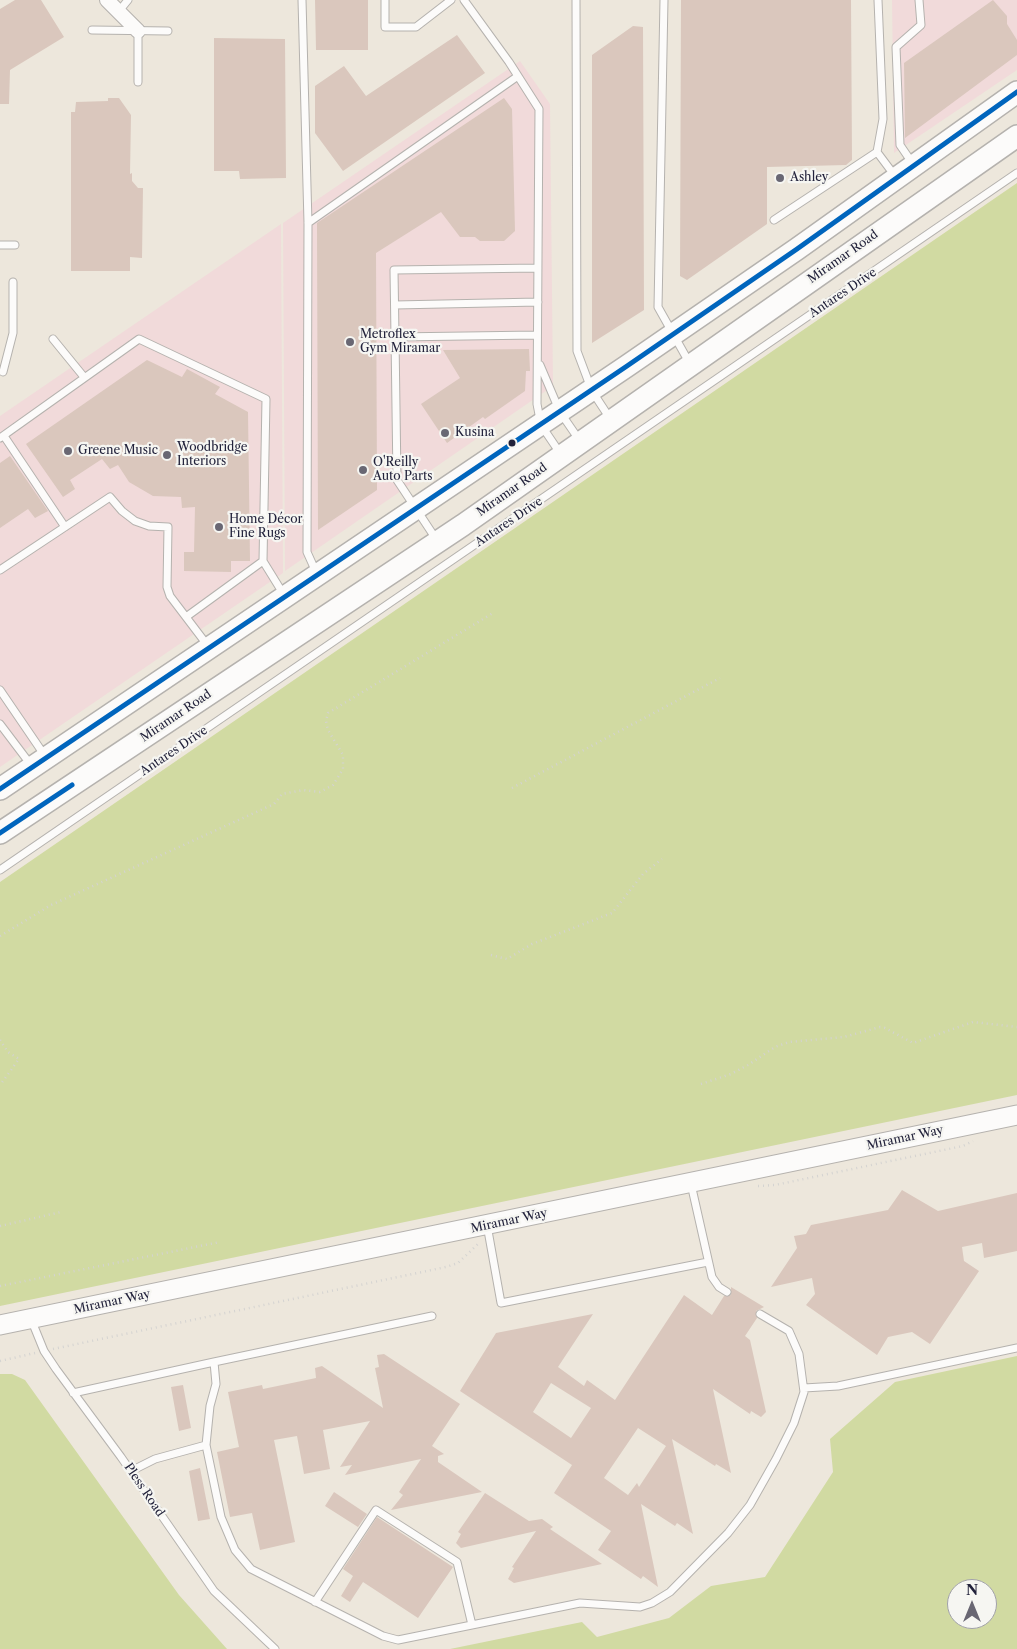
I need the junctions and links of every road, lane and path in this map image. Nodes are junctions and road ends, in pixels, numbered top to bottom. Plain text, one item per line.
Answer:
1 (108, 0) edge
2 (128, 0) edge
3 (302, 0) edge
4 (385, 0) edge
5 (451, 0) edge
6 (464, 0) edge
7 (576, 0) edge
8 (664, 0) edge
9 (878, 0) edge
10 (919, 0) edge
11 (119, 12) junction
12 (92, 30) dead end
13 (138, 30) junction
14 (168, 31) dead end
15 (518, 76) junction
16 (138, 82) dead end
17 (1017, 92) edge
18 (1017, 136) edge
19 (877, 152) junction
20 (914, 165) junction
21 (1017, 173) edge
22 (897, 178) junction
23 (774, 220) dead end
24 (308, 223) junction
25 (0, 244) edge
26 (15, 245) dead end
27 (538, 268) junction
28 (13, 282) dead end
29 (538, 302) junction
30 (395, 305) junction
31 (538, 335) junction
32 (673, 335) junction
33 (395, 338) junction
34 (53, 339) dead end
35 (538, 362) junction
36 (690, 364) junction
37 (3, 372) dead end
38 (84, 377) junction
39 (592, 390) junction
40 (560, 412) junction
41 (611, 420) junction
42 (541, 425) junction
43 (2, 437) edge
44 (580, 442) junction
45 (562, 455) junction
46 (416, 510) junction
47 (65, 527) junction
48 (437, 542) junction
49 (264, 561) junction
50 (0, 570) edge
51 (318, 576) junction
52 (285, 598) junction
53 (493, 613) dead end
54 (186, 617) junction
55 (210, 648) junction
56 (720, 678) dead end
57 (0, 690) edge
58 (0, 724) edge
59 (39, 763) junction
60 (512, 788) dead end
61 (0, 790) edge
62 (0, 833) edge
63 (662, 860) dead end
64 (0, 870) edge
65 (0, 936) edge
66 (491, 955) dead end
67 (1017, 1028) edge
68 (0, 1040) edge
69 (701, 1084) dead end
70 (0, 1085) edge
71 (1017, 1115) edge
72 (982, 1138) dead end
73 (691, 1183) junction
74 (756, 1186) dead end
75 (61, 1212) dead end
76 (0, 1226) edge
77 (488, 1232) junction
78 (220, 1242) dead end
79 (708, 1262) junction
80 (0, 1286) edge
81 (727, 1292) dead end
82 (760, 1314) dead end
83 (432, 1316) dead end
84 (31, 1319) junction
85 (0, 1325) edge
86 (1017, 1348) edge
87 (44, 1351) junction
88 (0, 1361) edge
89 (214, 1362) junction
90 (804, 1388) junction
91 (74, 1393) junction
92 (206, 1445) junction
93 (131, 1471) junction
94 (315, 1602) junction
95 (472, 1625) junction
96 (275, 1649) edge

1 - 11 street
2 - 11 lane
3 - 24 lane
4 - 5 lane
6 - 15 lane
7 - 39 lane
8 - 32 lane
9 - 19 lane
10 - 20 lane
11 - 13 street
12 - 13 lane
13 - 14 lane
13 - 16 lane
15 - 24 lane
15 - 27 lane
17 - 20 main road
18 - 36 main road, Miramar Road
19 - 22 lane
19 - 23 lane
20 - 22 main road
21 - 64 lane, Antares Drive
22 - 32 main road
24 - 51 lane
25 - 26 lane
27 - 29 lane
27 - 30 lane
28 - 37 lane
29 - 30 lane
29 - 31 lane
30 - 33 lane
31 - 33 lane
31 - 35 lane
32 - 36 lane
32 - 39 main road
33 - 46 lane
34 - 38 lane
35 - 40 lane
35 - 42 lane
36 - 41 main road, Miramar Road
38 - 43 lane
38 - 49 lane
39 - 40 main road
39 - 41 lane
40 - 42 main road
40 - 44 lane
41 - 44 main road, Miramar Road
42 - 45 lane
42 - 46 main road
43 - 47 lane
44 - 45 main road, Miramar Road
45 - 48 main road, Miramar Road
46 - 48 lane
46 - 51 main road
47 - 50 lane
47 - 54 lane
48 - 62 main road, Miramar Road
49 - 52 lane
49 - 54 lane
51 - 52 main road
52 - 55 main road
53 - 65 path
54 - 55 lane
55 - 59 main road
56 - 60 path
57 - 59 lane
58 - 59 lane
59 - 61 main road
63 - 66 path
67 - 69 path
68 - 70 path
71 - 73 street, Miramar Way
72 - 74 path
73 - 77 street, Miramar Way
73 - 79 lane
75 - 76 path
77 - 79 lane
77 - 84 street, Miramar Way
77 - 87 path
78 - 80 path
79 - 81 lane
82 - 90 lane
83 - 89 lane
84 - 85 street, Miramar Way
84 - 87 lane, Pless Road
86 - 90 lane
87 - 88 path
87 - 91 lane, Pless Road
89 - 91 lane
89 - 92 lane
90 - 95 lane
91 - 93 lane, Pless Road
92 - 93 lane
92 - 94 lane
93 - 96 lane, Pless Road
94 - 95 lane
94 - 95 lane

